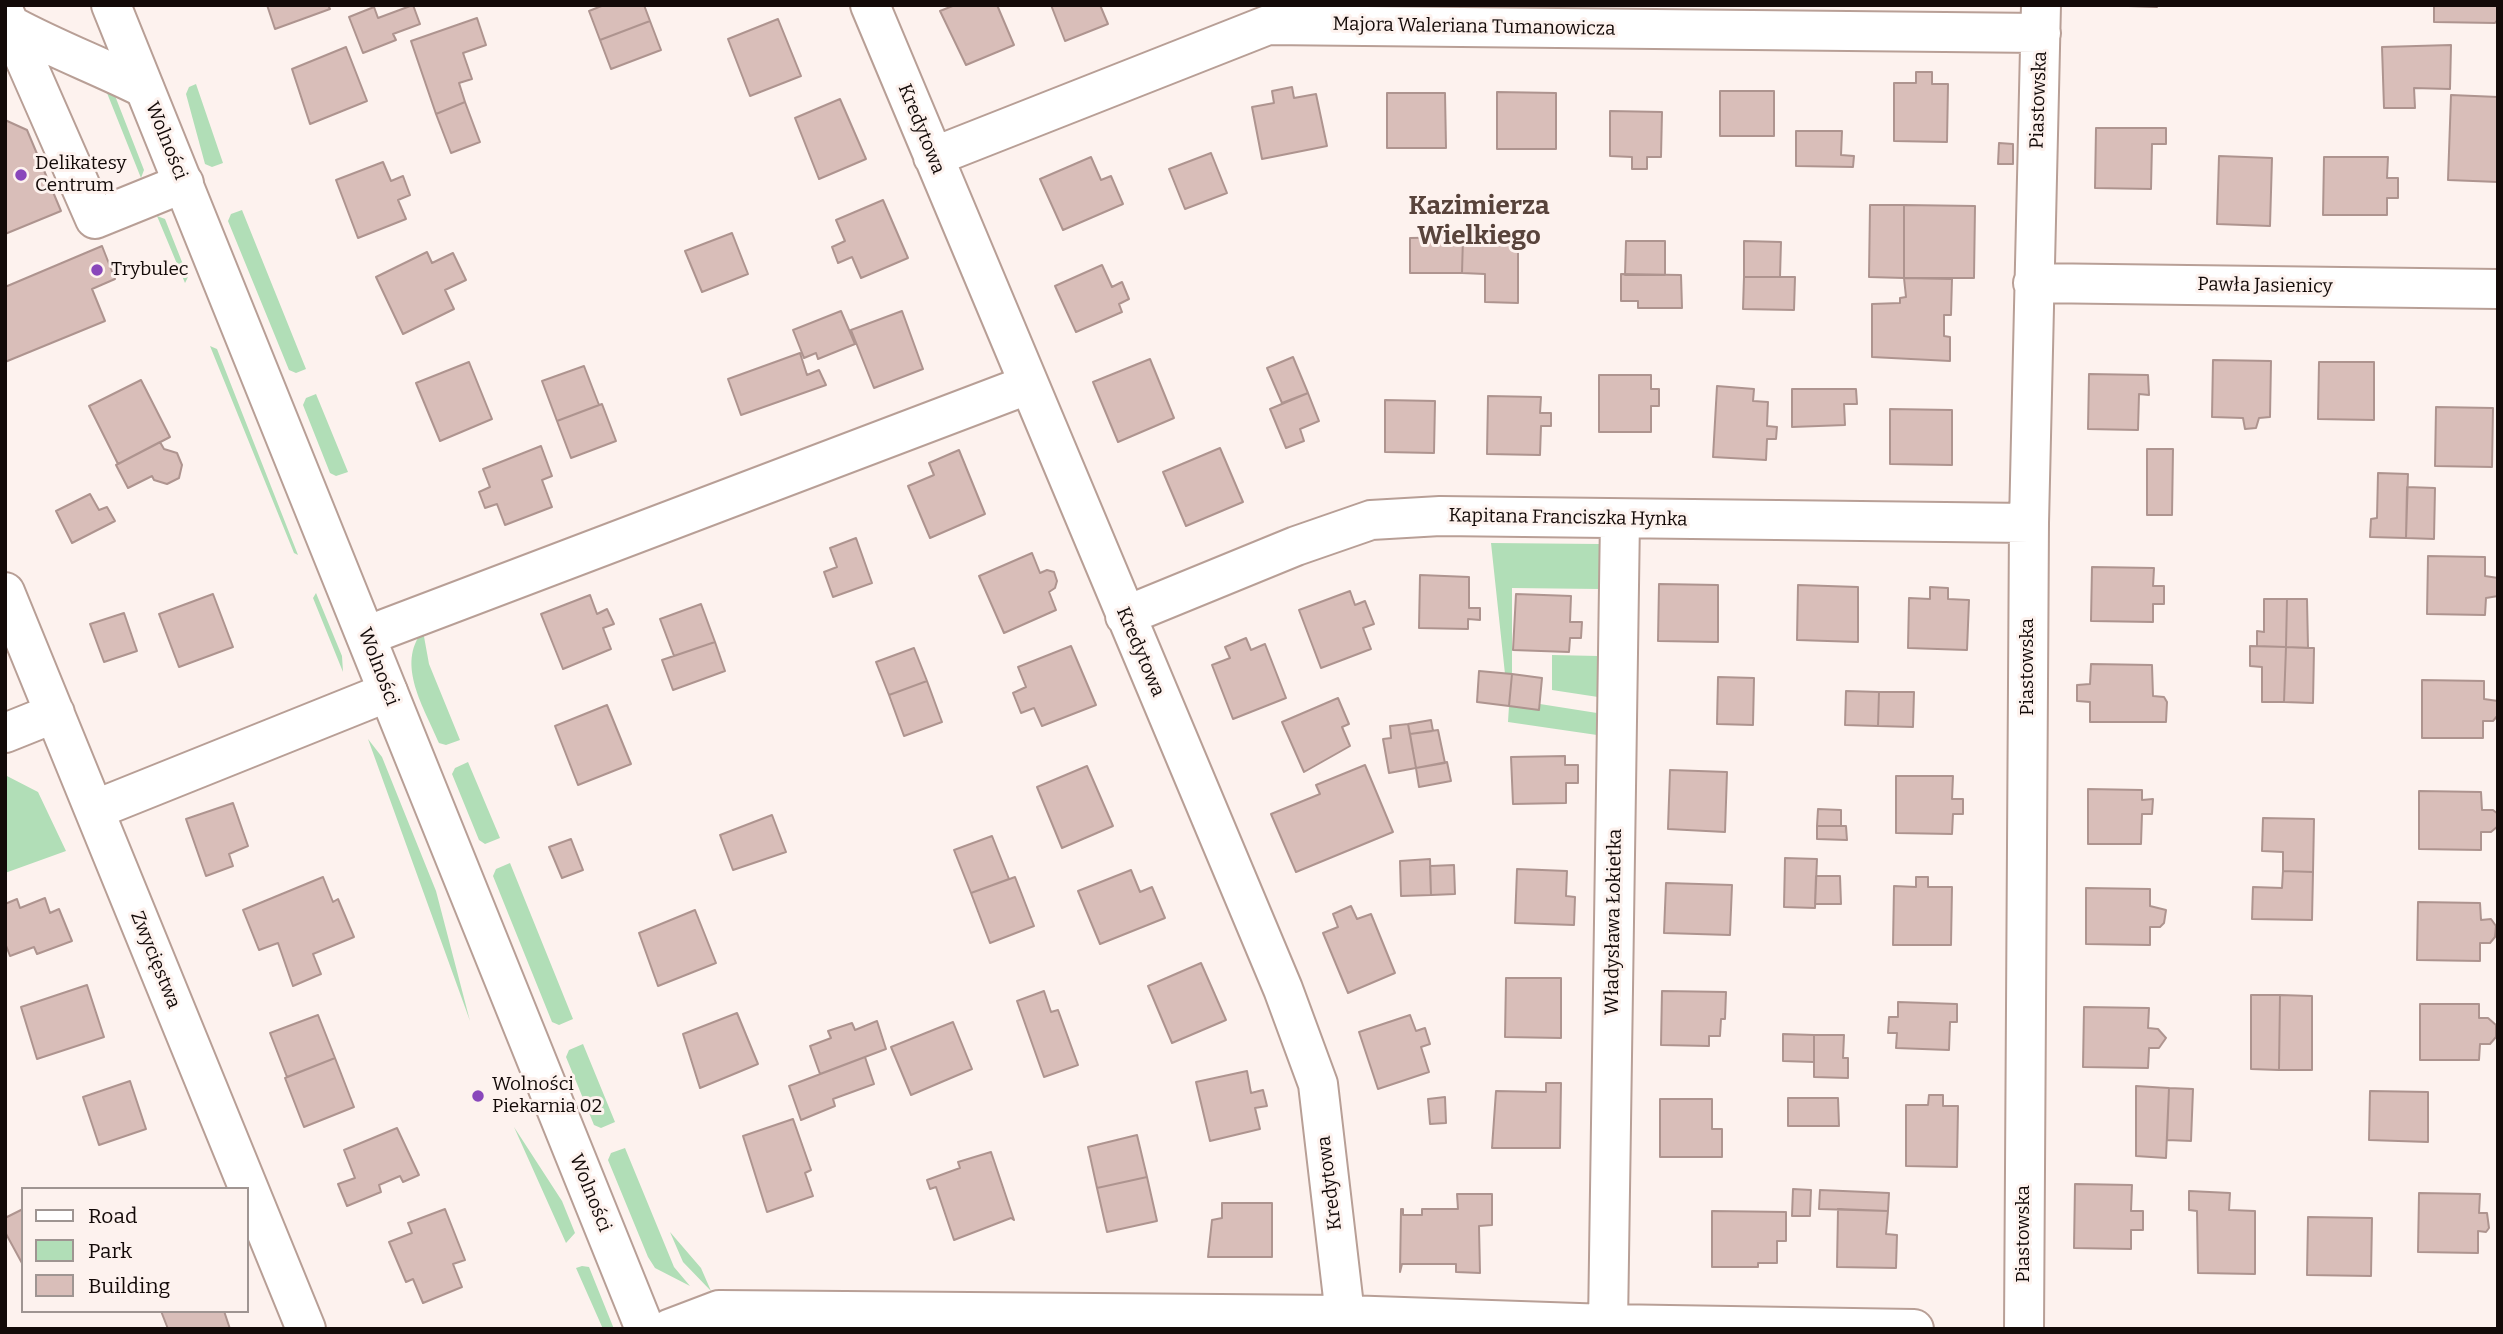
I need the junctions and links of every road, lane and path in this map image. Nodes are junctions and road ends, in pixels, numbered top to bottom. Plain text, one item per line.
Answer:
1 (111, 5) edge
2 (870, 5) edge
3 (1266, 15) edge
4 (1628, 17) edge
5 (2041, 19) edge
6 (9, 21) edge
7 (144, 88) junction
8 (933, 157) junction
9 (184, 183) junction
10 (2033, 283) junction
11 (2498, 289) edge
12 (1027, 385) junction
13 (1620, 519) junction
14 (2029, 523) junction
15 (5, 592) edge
16 (1125, 616) junction
17 (366, 636) junction
18 (388, 692) junction
19 (55, 713) junction
20 (5, 733) edge
21 (94, 810) junction
22 (248, 1187) edge
23 (248, 1187) edge
24 (1345, 1315) junction
25 (1608, 1324) junction
26 (306, 1329) edge
27 (645, 1329) edge
28 (669, 1329) edge
29 (1914, 1329) edge
30 (2024, 1329) edge

1 - 7 street, Wolności
2 - 8 street, Kredytowa
3 - 4 street, Majora Waleriana Tumanowicza
3 - 8 street, Majora Waleriana Tumanowicza
4 - 5 street, Majora Waleriana Tumanowicza
5 - 10 street, Piastowska
6 - 7 street
6 - 9 street
7 - 9 street, Wolności
8 - 12 street, Kredytowa
9 - 17 street, Wolności
10 - 11 street, Pawła Jasienicy
10 - 14 street, Piastowska
12 - 16 street, Kredytowa
12 - 17 street
13 - 14 street, Kapitana Franciszka Hynka
13 - 16 street, Kapitana Franciszka Hynka
13 - 25 street, Władysława Łokietka
14 - 30 street, Piastowska
15 - 19 street, Zwycięstwa
16 - 24 street, Kredytowa
17 - 18 street, Wolności
18 - 21 street
18 - 27 street, Wolności
19 - 20 street
19 - 21 street, Zwycięstwa
21 - 23 street, Zwycięstwa
22 - 26 street, Zwycięstwa
24 - 25 street
24 - 28 street
25 - 29 street

